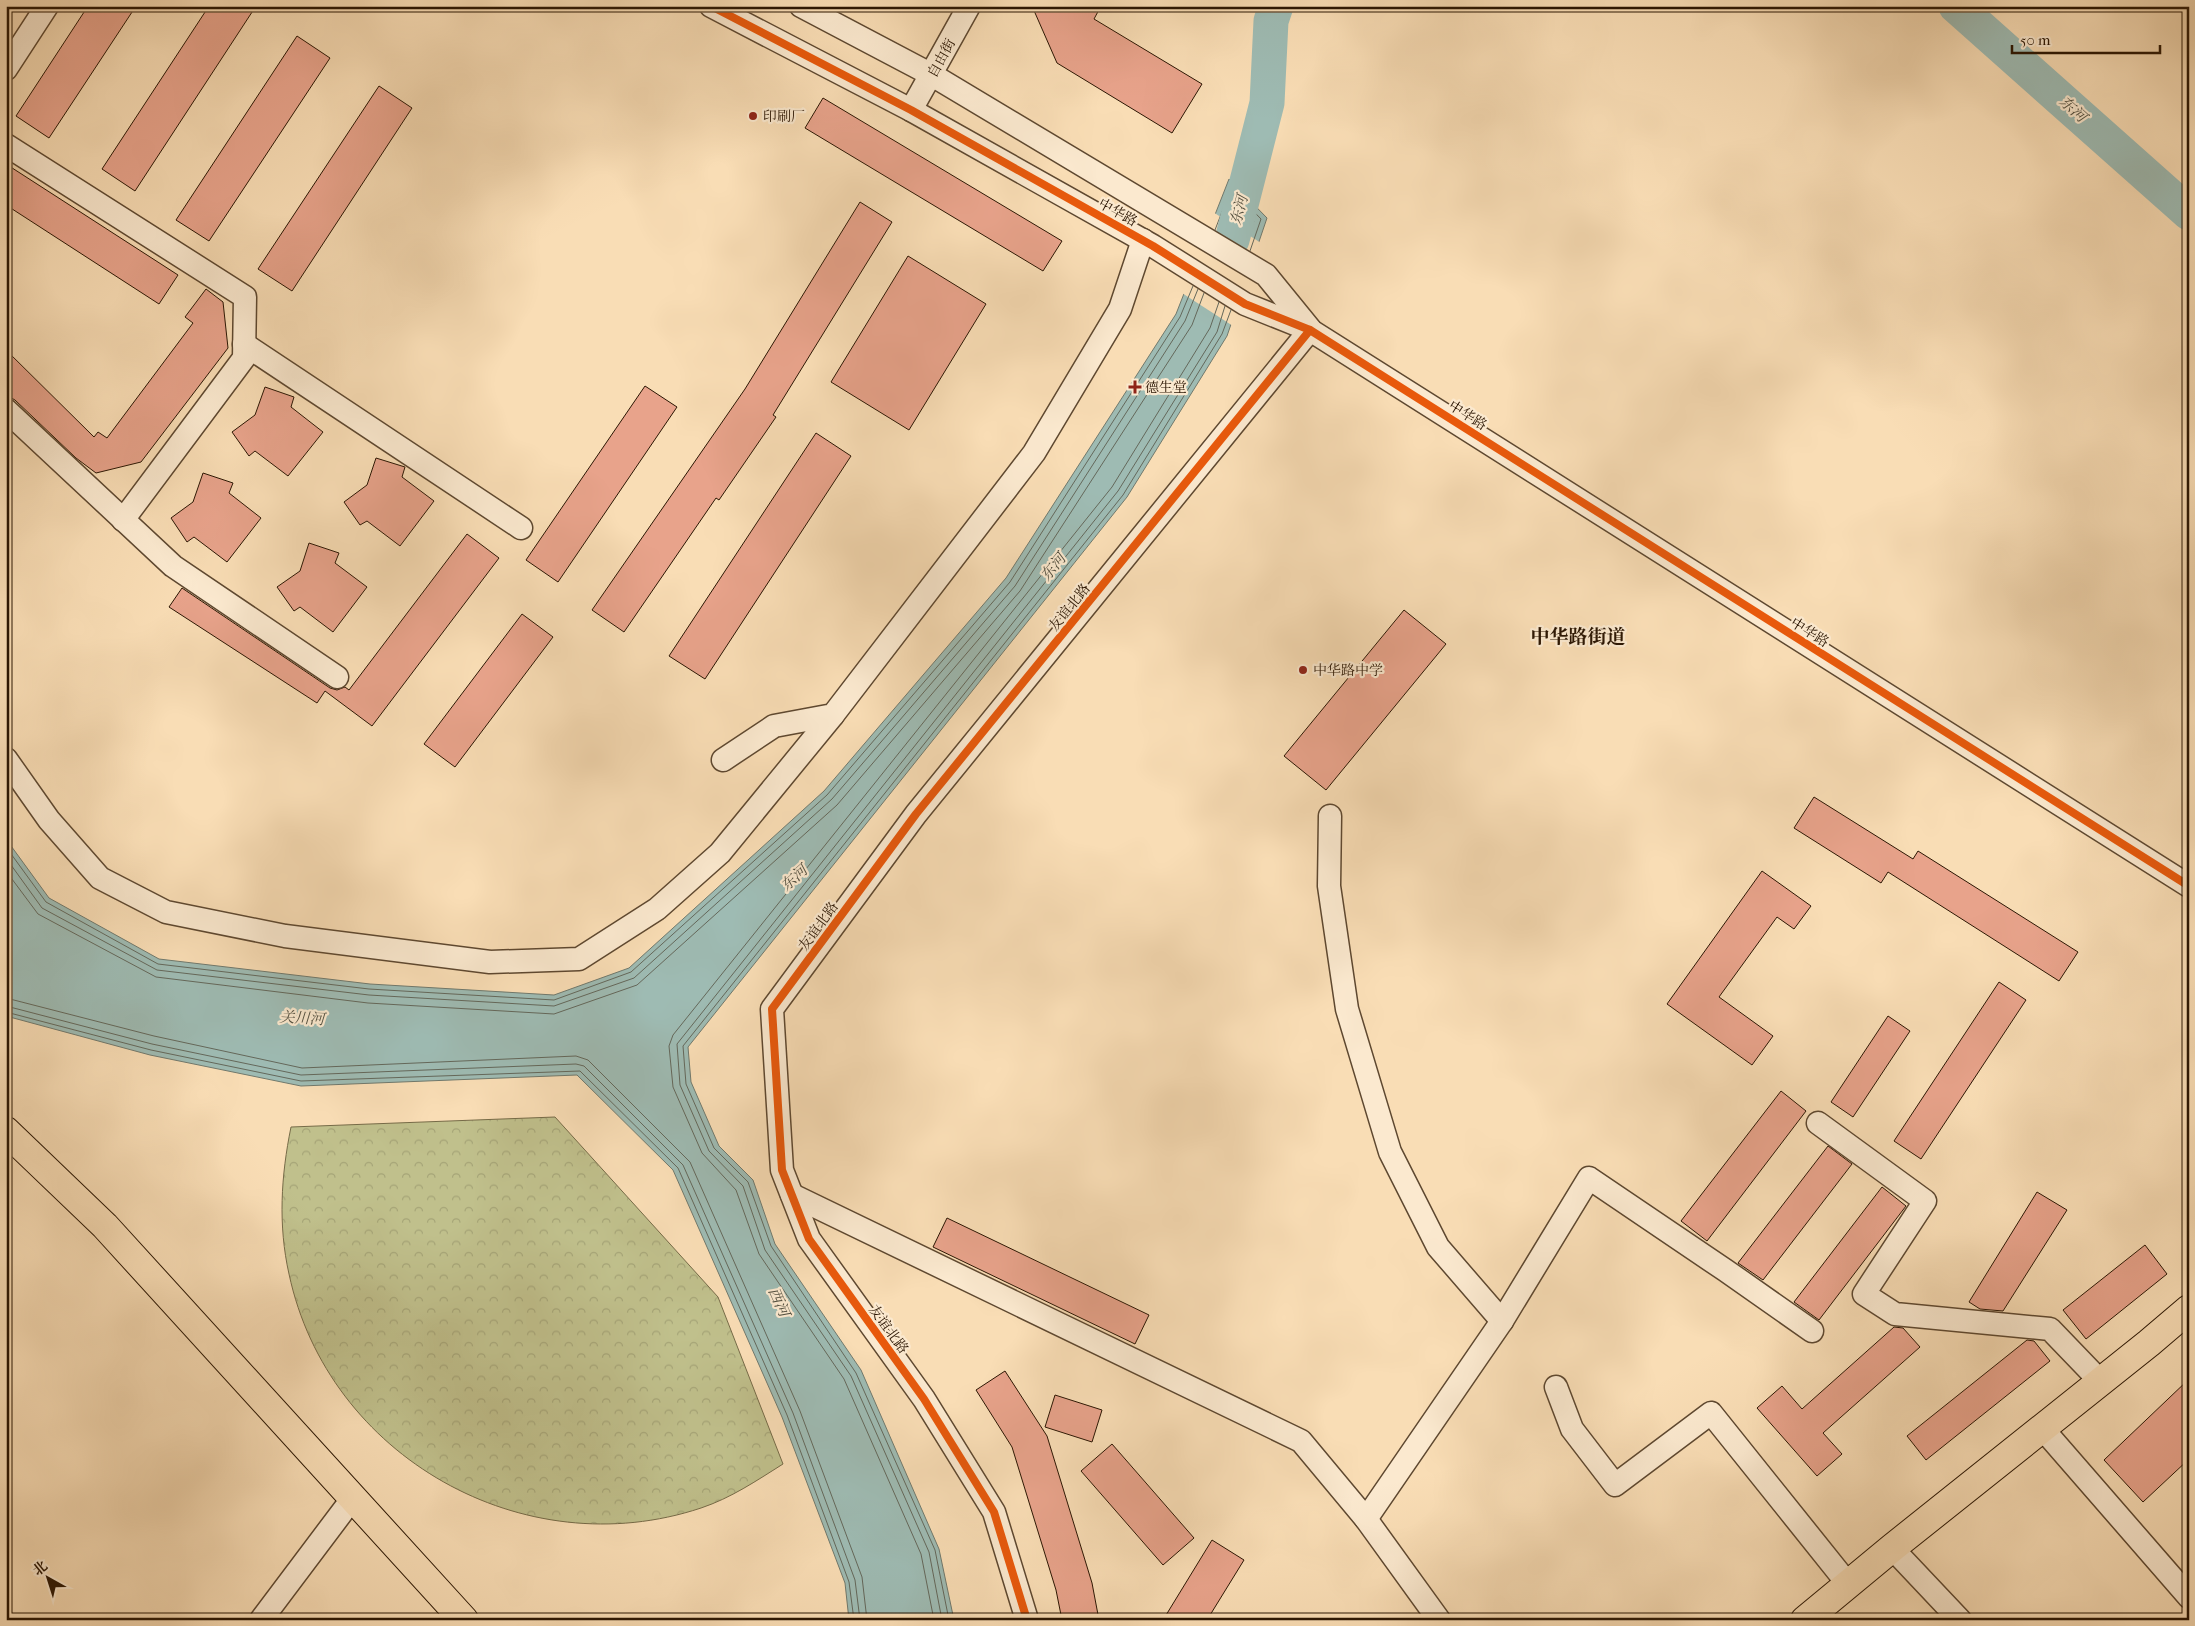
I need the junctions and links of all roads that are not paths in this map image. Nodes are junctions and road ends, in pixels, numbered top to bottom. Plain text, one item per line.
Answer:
1 (47, 6) edge
2 (711, 6) edge
3 (801, 6) edge
4 (969, 6) edge
5 (6, 69) edge
6 (932, 75) junction
7 (911, 110) junction
8 (6, 145) edge
9 (1148, 243) junction
10 (1310, 330) junction
11 (244, 344) junction
12 (6, 410) edge
13 (123, 520) junction
14 (520, 528) dead end
15 (337, 677) dead end
16 (833, 715) junction
17 (6, 759) edge
18 (723, 760) dead end
19 (1330, 816) dead end
20 (2189, 886) edge
21 (1818, 1123) dead end
22 (6, 1131) edge
23 (792, 1195) junction
24 (2189, 1308) edge
25 (1502, 1321) junction
26 (1812, 1331) dead end
27 (2101, 1382) junction
28 (1556, 1387) dead end
29 (2042, 1428) junction
30 (352, 1499) junction
31 (1366, 1519) junction
32 (1892, 1548) junction
33 (1848, 1584) junction
34 (2189, 1597) edge
35 (261, 1620) edge
36 (464, 1620) edge
37 (1027, 1620) edge
38 (1439, 1620) edge
39 (1805, 1620) edge
40 (1960, 1620) edge

1 - 5 street
2 - 7 street, 中华路
3 - 6 street, 中华路
4 - 6 street, 自由街
6 - 7 street, 自由街
6 - 10 street, 中华路
7 - 9 street, 中华路
8 - 11 street
9 - 10 street, 中华路
9 - 16 street
10 - 20 street, 中华路
10 - 23 street, 友谊北路
11 - 13 street
11 - 14 street
12 - 13 street
13 - 15 street
16 - 17 street
16 - 18 street
19 - 25 street
21 - 27 street
22 - 30 main road
23 - 31 street
23 - 37 street, 友谊北路
24 - 27 main road
25 - 26 street
25 - 31 street
27 - 29 main road
28 - 33 street
29 - 32 main road
29 - 34 street
30 - 35 street
30 - 36 main road
31 - 38 street
32 - 33 main road
32 - 40 street
33 - 39 main road

